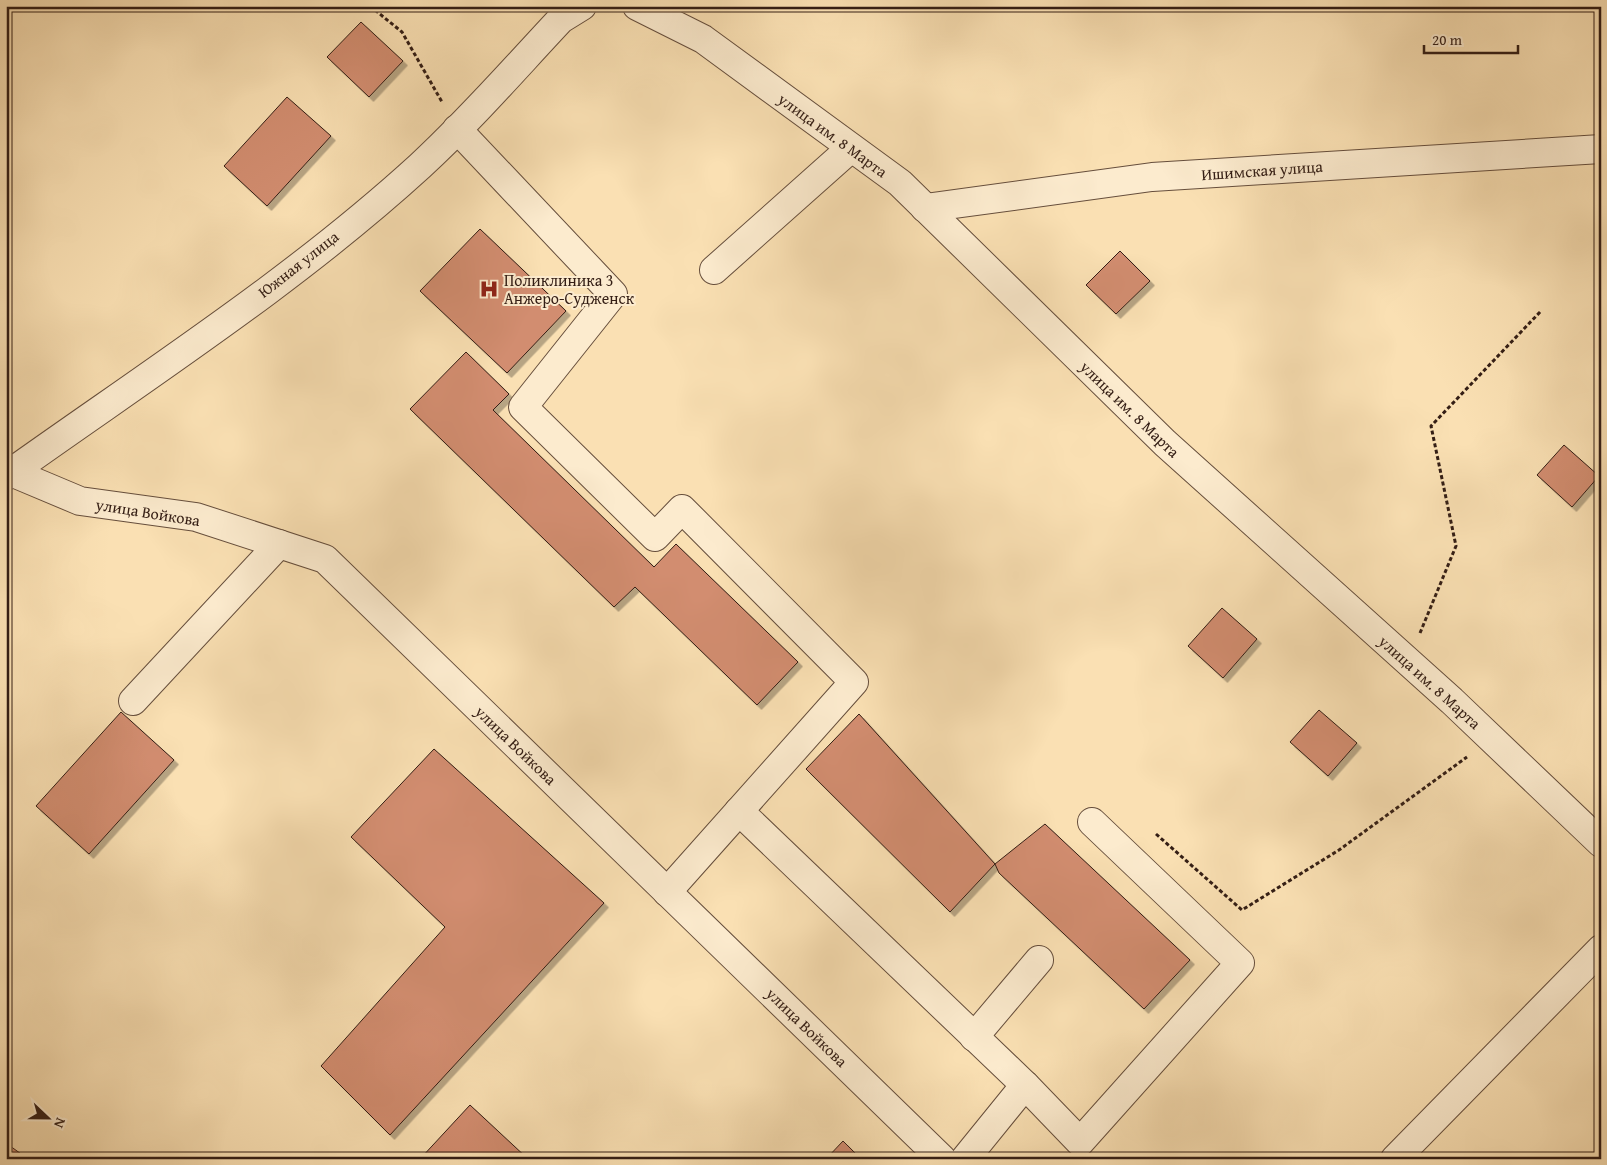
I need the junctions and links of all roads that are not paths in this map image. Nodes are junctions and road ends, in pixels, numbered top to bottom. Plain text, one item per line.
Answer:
1 (637, 6) edge
2 (564, 10) edge
3 (457, 129) junction
4 (851, 148) junction
5 (1601, 149) edge
6 (925, 208) junction
7 (714, 270) dead end
8 (8, 472) edge
9 (279, 544) junction
10 (133, 701) dead end
11 (739, 811) junction
12 (1092, 822) dead end
13 (1601, 843) edge
14 (667, 892) junction
15 (1601, 949) edge
16 (1039, 960) dead end
17 (974, 1037) junction
18 (1025, 1085) junction
19 (942, 1159) edge
20 (965, 1159) edge
21 (1395, 1159) edge

1 - 4 street, улица им. 8 Марта
2 - 3 street, Южная улица
3 - 8 street, Южная улица
3 - 11 street
4 - 6 street, улица им. 8 Марта
4 - 7 street
5 - 6 street, Ишимская улица
6 - 13 street, улица им. 8 Марта
8 - 9 street, улица Войкова
9 - 10 street
9 - 14 street, улица Войкова
11 - 14 street
11 - 17 street
12 - 18 street
14 - 19 street, улица Войкова
15 - 21 street
16 - 17 street
17 - 18 street
18 - 20 street

